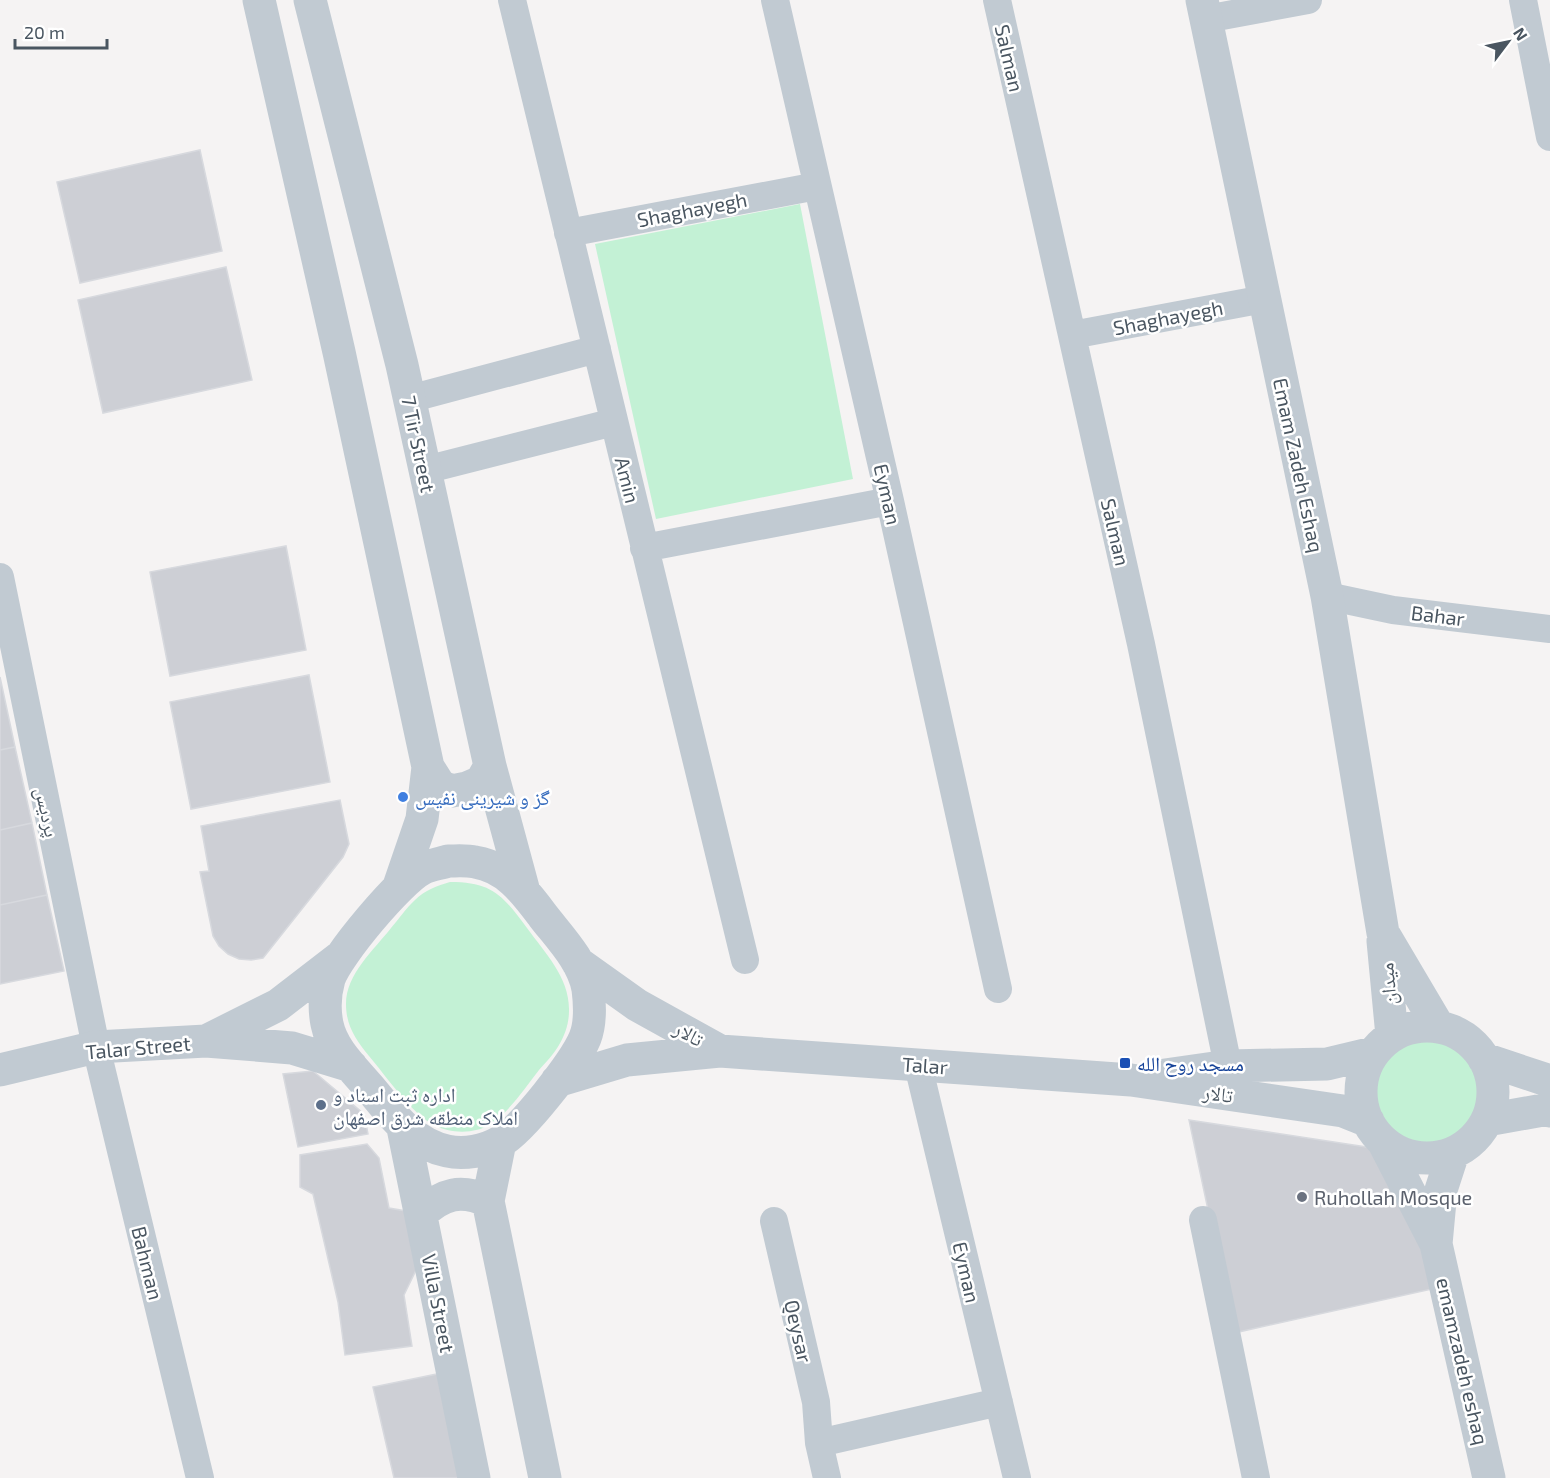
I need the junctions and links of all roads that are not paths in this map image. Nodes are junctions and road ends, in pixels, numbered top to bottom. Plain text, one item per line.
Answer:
1 (259, 0) edge
2 (310, 0) edge
3 (512, 0) edge
4 (775, 0) edge
5 (997, 0) edge
6 (1308, 0) edge
7 (1523, 0) edge
8 (1204, 10) edge
9 (1550, 137) edge
10 (817, 186) junction
11 (568, 233) junction
12 (1264, 298) junction
13 (1072, 335) junction
14 (597, 349) junction
15 (409, 399) junction
16 (614, 422) junction
17 (425, 470) junction
18 (890, 501) junction
19 (644, 548) junction
20 (0, 577) edge
21 (1327, 596) junction
22 (1550, 628) edge
23 (490, 766) junction
24 (428, 767) junction
25 (399, 886) junction
26 (523, 888) junction
27 (1383, 933) junction
28 (341, 957) junction
29 (746, 960) dead end
30 (579, 963) junction
31 (998, 989) dead end
32 (1438, 1026) junction
33 (206, 1041) junction
34 (1383, 1044) junction
35 (96, 1047) junction
36 (720, 1051) junction
37 (1484, 1059) junction
38 (918, 1065) junction
39 (1228, 1065) junction
40 (351, 1066) junction
41 (0, 1070) edge
42 (1131, 1080) junction
43 (557, 1081) junction
44 (1550, 1082) edge
45 (1550, 1111) edge
46 (1487, 1120) junction
47 (404, 1128) junction
48 (1376, 1131) junction
49 (500, 1142) junction
50 (1453, 1153) junction
51 (489, 1201) junction
52 (421, 1214) junction
53 (1203, 1220) dead end
54 (774, 1221) dead end
55 (1436, 1244) junction
56 (999, 1402) junction
57 (819, 1443) junction
58 (200, 1478) edge
59 (474, 1478) edge
60 (545, 1478) edge
61 (827, 1478) edge
62 (1017, 1478) edge
63 (1256, 1478) edge
64 (1489, 1478) edge

1 - 24 street
2 - 15 street, 7 Tir Street
3 - 11 street, Amin
4 - 10 street, Eyman
5 - 13 street, Salman
6 - 8 street
7 - 9 street
8 - 12 street, Emam Zadeh Eshaq
10 - 11 street, Shaghayegh
10 - 18 street, Eyman
11 - 14 street, Amin
12 - 13 street, Shaghayegh
12 - 21 street, Emam Zadeh Eshaq
13 - 39 street, Salman
14 - 15 street
14 - 16 street, Amin
15 - 17 street, 7 Tir Street
16 - 17 street
16 - 19 street, Amin
17 - 23 street, 7 Tir Street
18 - 19 street
18 - 31 street, Eyman
19 - 29 street, Amin
20 - 35 street, پردیس
21 - 22 street, Bahar
21 - 27 street, Emam Zadeh Eshaq
23 - 24 street
23 - 26 street, 7 Tir Street
24 - 25 street
25 - 26 street
25 - 28 street
26 - 30 street
27 - 32 street
27 - 34 street, میدان
28 - 33 street
28 - 40 street
30 - 36 street, تالار
30 - 43 street
32 - 34 street, میدان
32 - 37 street
33 - 35 street, Talar Street
33 - 40 street
34 - 39 street, تالار
34 - 48 street, میدان
35 - 41 street, Talar Street
35 - 58 street, Bahman
36 - 38 street, Talar
36 - 43 street, تالار
37 - 44 street
37 - 46 street
38 - 42 street, Talar
38 - 56 street, Eyman
39 - 42 street, تالار
40 - 47 street
42 - 48 street, تالار
43 - 49 street
45 - 46 street
46 - 50 street
47 - 49 street
47 - 52 street, Villa Street
48 - 50 street
48 - 55 street, میدان
49 - 51 street
50 - 55 street
51 - 52 street
51 - 60 street
52 - 59 street, Villa Street
53 - 63 street
54 - 57 street, Qeysar
55 - 64 street, emamzadeh eshaq
56 - 57 street
56 - 62 street, Eyman
57 - 61 street, Qeysar

